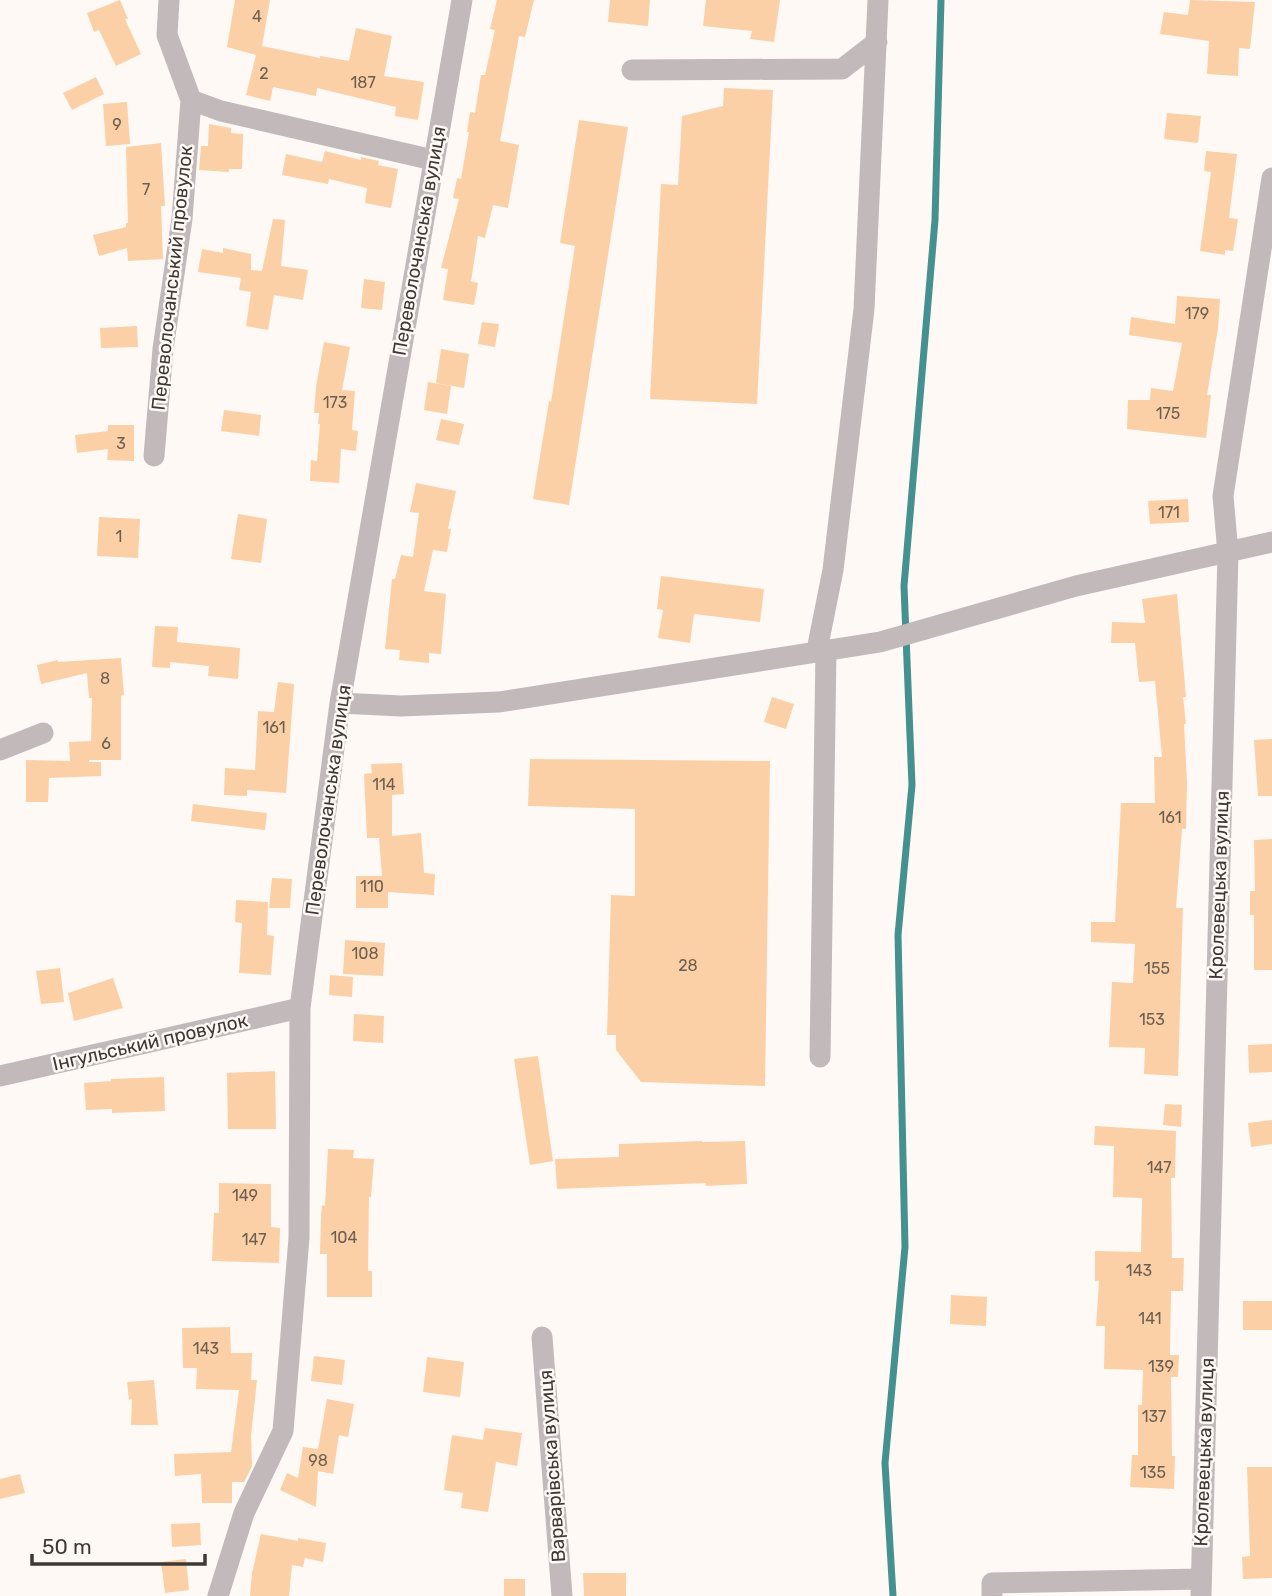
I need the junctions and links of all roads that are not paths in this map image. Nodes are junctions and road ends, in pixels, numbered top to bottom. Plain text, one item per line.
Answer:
1 (169, 0) edge
2 (462, 0) edge
3 (878, 0) edge
4 (877, 42) junction
5 (632, 70) dead end
6 (191, 100) junction
7 (433, 160) junction
8 (1272, 178) edge
9 (154, 456) dead end
10 (1272, 542) edge
11 (1228, 553) junction
12 (822, 650) junction
13 (340, 703) junction
14 (43, 733) dead end
15 (0, 750) edge
16 (300, 1008) junction
17 (820, 1057) dead end
18 (0, 1076) edge
19 (542, 1337) dead end
20 (1201, 1588) edge
21 (218, 1596) edge
22 (562, 1596) edge
23 (992, 1596) edge

1 - 6 street, Переволочанський провулок
2 - 7 street, Переволочанська вулиця
3 - 4 street
4 - 5 street
4 - 12 street
6 - 7 street
6 - 9 street, Переволочанський провулок
7 - 13 street, Переволочанська вулиця
8 - 11 street, Кролевецька вулиця
10 - 11 street
11 - 12 street
11 - 20 street, Кролевецька вулиця
12 - 13 street
12 - 17 street
13 - 16 street, Переволочанська вулиця
14 - 15 street
16 - 18 street, Інгульський провулок
16 - 21 street, Переволочанська вулиця
19 - 22 street, Варварівська вулиця
20 - 23 street

